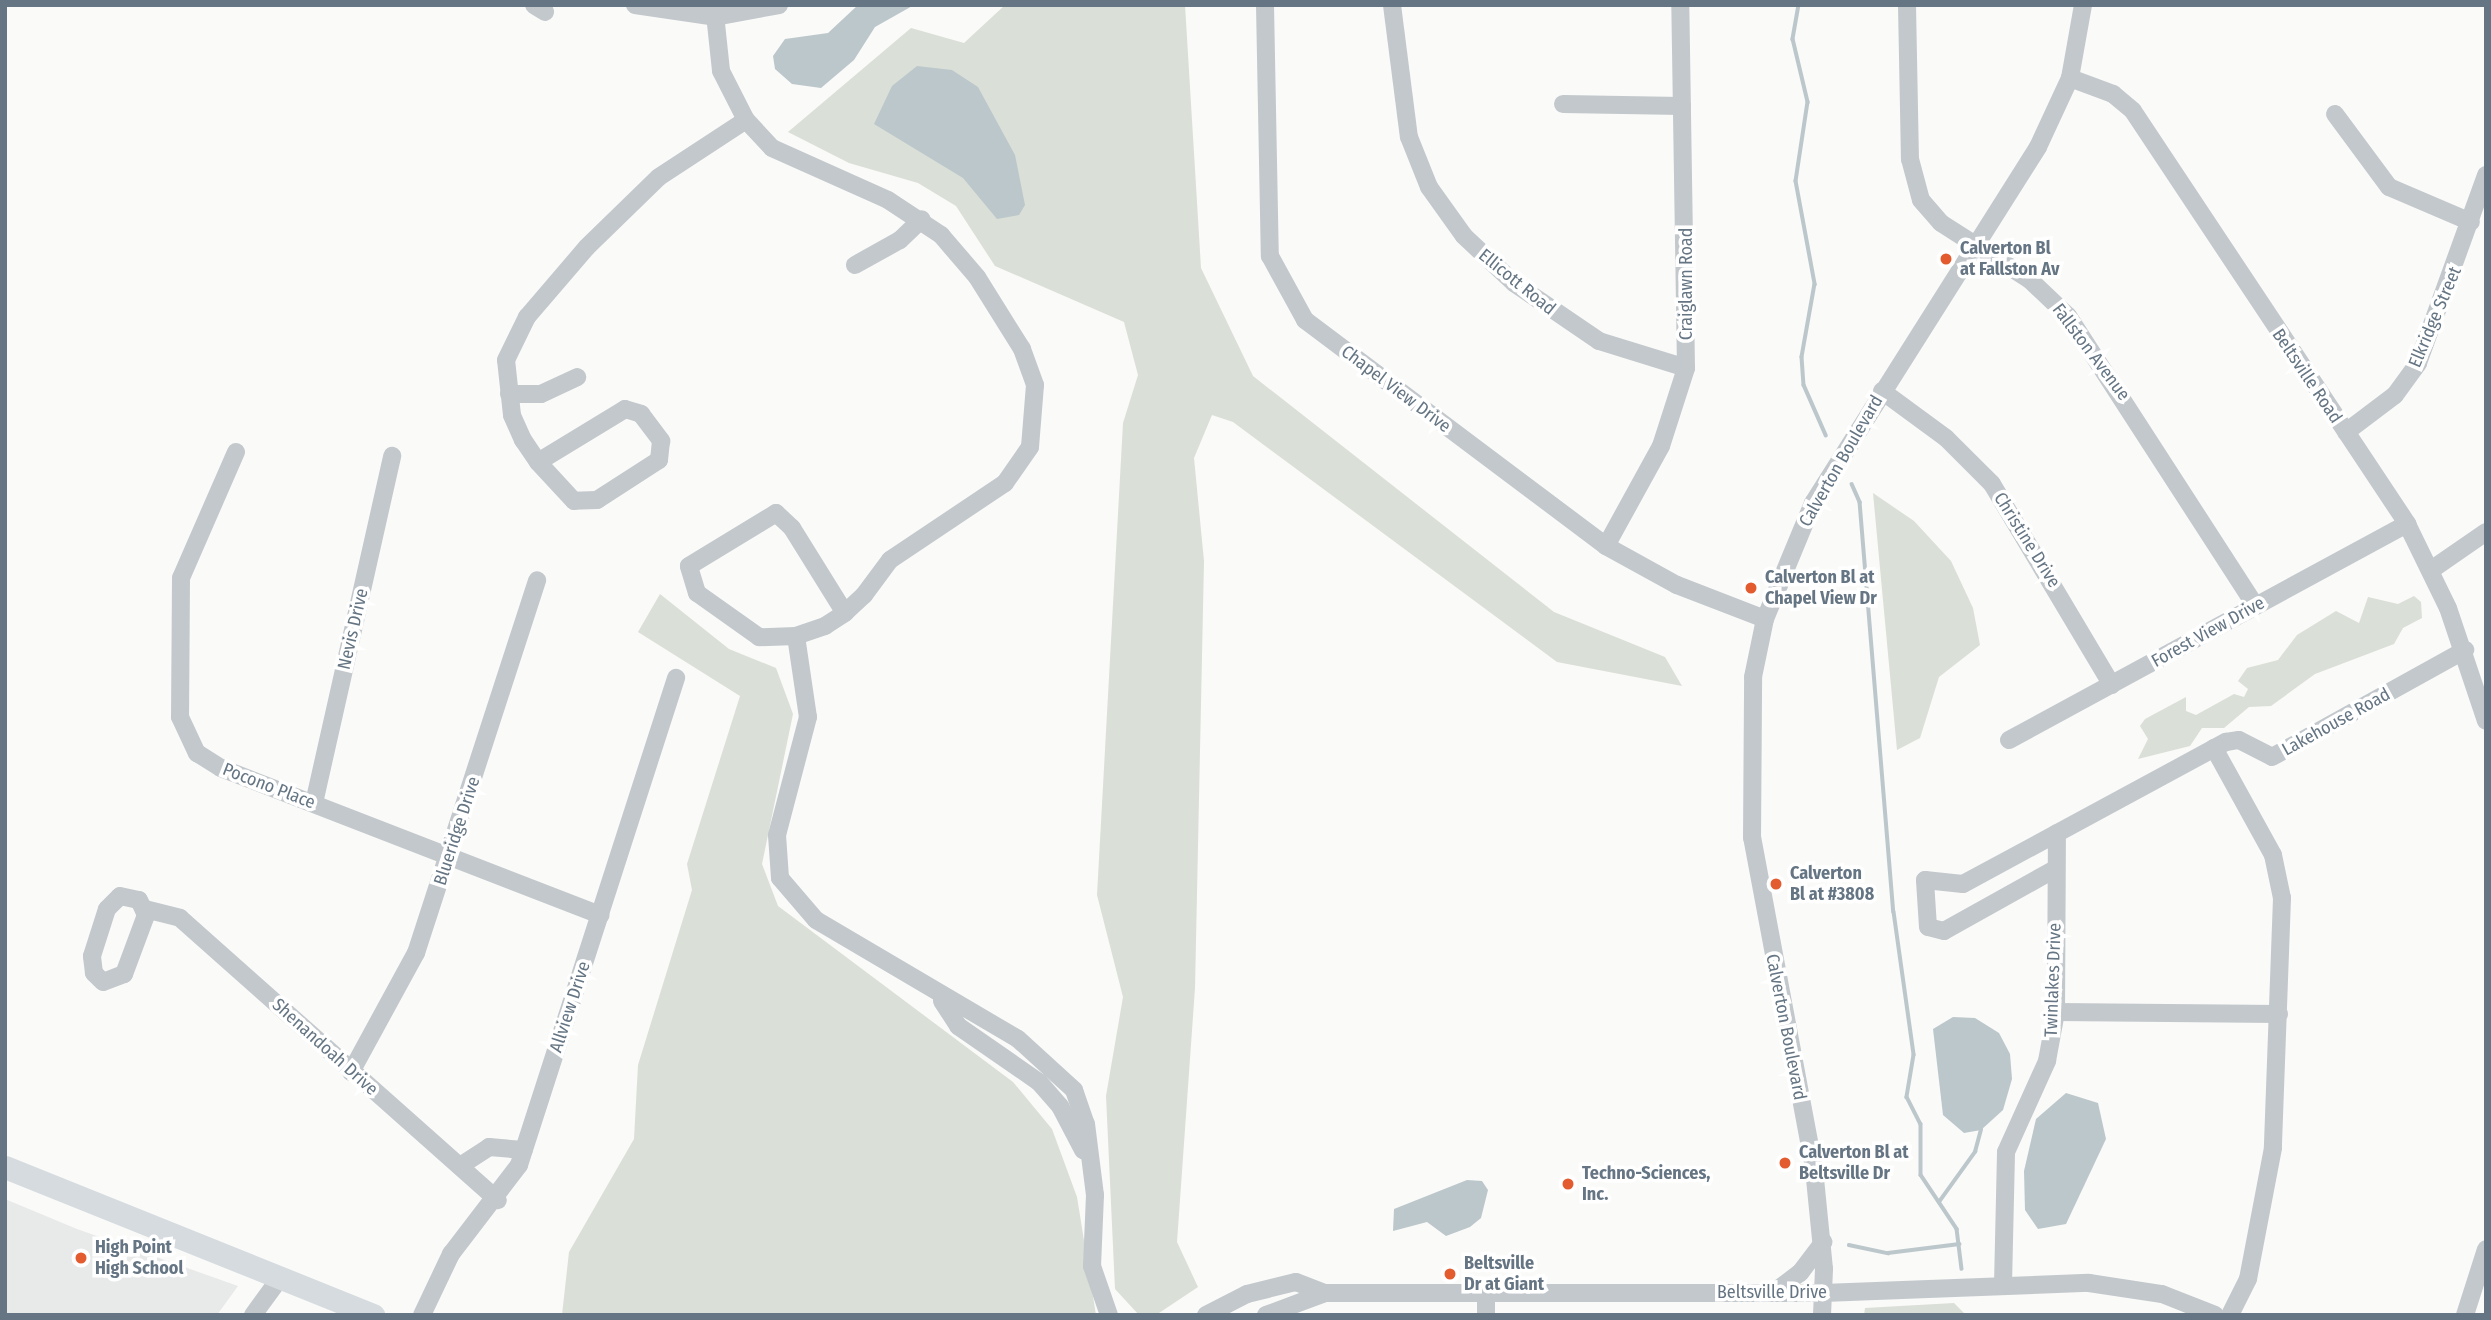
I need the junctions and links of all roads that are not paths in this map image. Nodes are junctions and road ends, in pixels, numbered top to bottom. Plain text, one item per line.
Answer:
1 (635, 5) edge
2 (779, 5) edge
3 (1265, 5) edge
4 (1392, 5) edge
5 (1680, 5) edge
6 (1907, 5) edge
7 (2083, 5) edge
8 (715, 11) edge
9 (2070, 78) junction
10 (1563, 104) dead end
11 (1682, 106) junction
12 (2335, 114) dead end
13 (746, 120) junction
14 (2486, 175) edge
15 (922, 219) junction
16 (2471, 222) junction
17 (1976, 246) junction
18 (855, 265) dead end
19 (1686, 368) junction
20 (577, 377) dead end
21 (1882, 391) junction
22 (509, 394) junction
23 (2346, 432) junction
24 (236, 452) dead end
25 (392, 456) dead end
26 (538, 463) junction
27 (2407, 524) junction
28 (2486, 532) edge
29 (1606, 546) junction
30 (2431, 570) junction
31 (537, 580) dead end
32 (2255, 605) junction
33 (845, 613) junction
34 (1765, 620) junction
35 (796, 636) junction
36 (2465, 650) junction
37 (676, 678) dead end
38 (2112, 685) junction
39 (2486, 721) edge
40 (2009, 740) dead end
41 (2214, 748) junction
42 (314, 803) junction
43 (2057, 833) junction
44 (450, 858) junction
45 (2056, 869) junction
46 (145, 909) junction
47 (600, 915) junction
48 (940, 998) junction
49 (2056, 1012) junction
50 (2279, 1014) junction
51 (351, 1072) junction
52 (1047, 1074) junction
53 (524, 1150) junction
54 (460, 1166) junction
55 (5, 1167) edge
56 (1093, 1177) junction
57 (498, 1200) junction
58 (1823, 1242) junction
59 (2486, 1249) edge
60 (280, 1278) junction
61 (2003, 1285) junction
62 (1325, 1293) junction
63 (1486, 1293) junction
64 (1773, 1293) junction
65 (1823, 1293) junction
66 (253, 1315) edge
67 (373, 1315) edge
68 (422, 1315) edge
69 (1108, 1315) edge
70 (1206, 1315) edge
71 (1266, 1315) edge
72 (1486, 1315) edge
73 (1822, 1315) edge
74 (1829, 1315) edge
75 (2215, 1315) edge
76 (2230, 1315) edge
77 (2465, 1315) edge

1 - 8 street
2 - 8 street
3 - 29 street, Chapel View Drive
4 - 19 street, Ellicott Road
5 - 11 street, Craiglawn Road
6 - 17 street, Fallston Avenue
7 - 9 street, Calverton Boulevard
8 - 13 street
9 - 17 street, Calverton Boulevard
9 - 23 street, Beltsville Road
10 - 11 street
11 - 19 street, Craiglawn Road
12 - 16 street
13 - 15 street
13 - 22 street
14 - 16 street, Elkridge Street
15 - 18 street
15 - 33 street
16 - 23 street, Elkridge Street
17 - 21 street, Calverton Boulevard
17 - 32 street, Fallston Avenue
19 - 29 street, Craiglawn Road
20 - 22 street
21 - 34 street, Calverton Boulevard
21 - 38 street, Christine Drive
22 - 26 street
23 - 27 street, Beltsville Road
24 - 42 street, Pocono Place
25 - 42 street, Nevis Drive
26 - 26 street
27 - 30 street, Beltsville Road
27 - 32 street, Forest View Drive
28 - 30 street
29 - 34 street, Chapel View Drive
30 - 36 street, Beltsville Road
31 - 44 street, Blueridge Drive
32 - 38 street, Forest View Drive
33 - 35 street
33 - 35 street
34 - 58 street, Calverton Boulevard
35 - 48 street
36 - 39 street, Beltsville Road
36 - 41 street, Lakehouse Road
37 - 47 street, Allview Drive
38 - 40 street, Forest View Drive
41 - 43 street, Lakehouse Road
41 - 50 street
42 - 44 street, Pocono Place
43 - 45 street, Twinlakes Drive
43 - 45 street, Lakehouse Road
44 - 47 street, Pocono Place
44 - 51 street, Blueridge Drive
45 - 49 street, Twinlakes Drive
46 - 46 street, Shenandoah Drive
46 - 51 street, Shenandoah Drive
47 - 53 street, Allview Drive
48 - 52 street
48 - 52 street
49 - 50 street
49 - 61 street, Twinlakes Drive
50 - 76 street
51 - 54 street, Shenandoah Drive
52 - 56 street
52 - 56 street
53 - 54 street
53 - 57 street, Allview Drive
54 - 57 street, Shenandoah Drive
55 - 60 main road
56 - 69 street
57 - 68 street, Allview Drive
58 - 64 street
58 - 65 street, Calverton Boulevard
59 - 77 street
60 - 66 street
60 - 67 main road
61 - 65 street, Beltsville Drive
61 - 75 street, Beltsville Drive
62 - 63 street, Beltsville Drive
62 - 70 street, Beltsville Drive
62 - 71 street, Beltsville Drive
63 - 64 street, Beltsville Drive
63 - 72 street
64 - 65 street, Beltsville Drive
65 - 73 street
65 - 74 street

